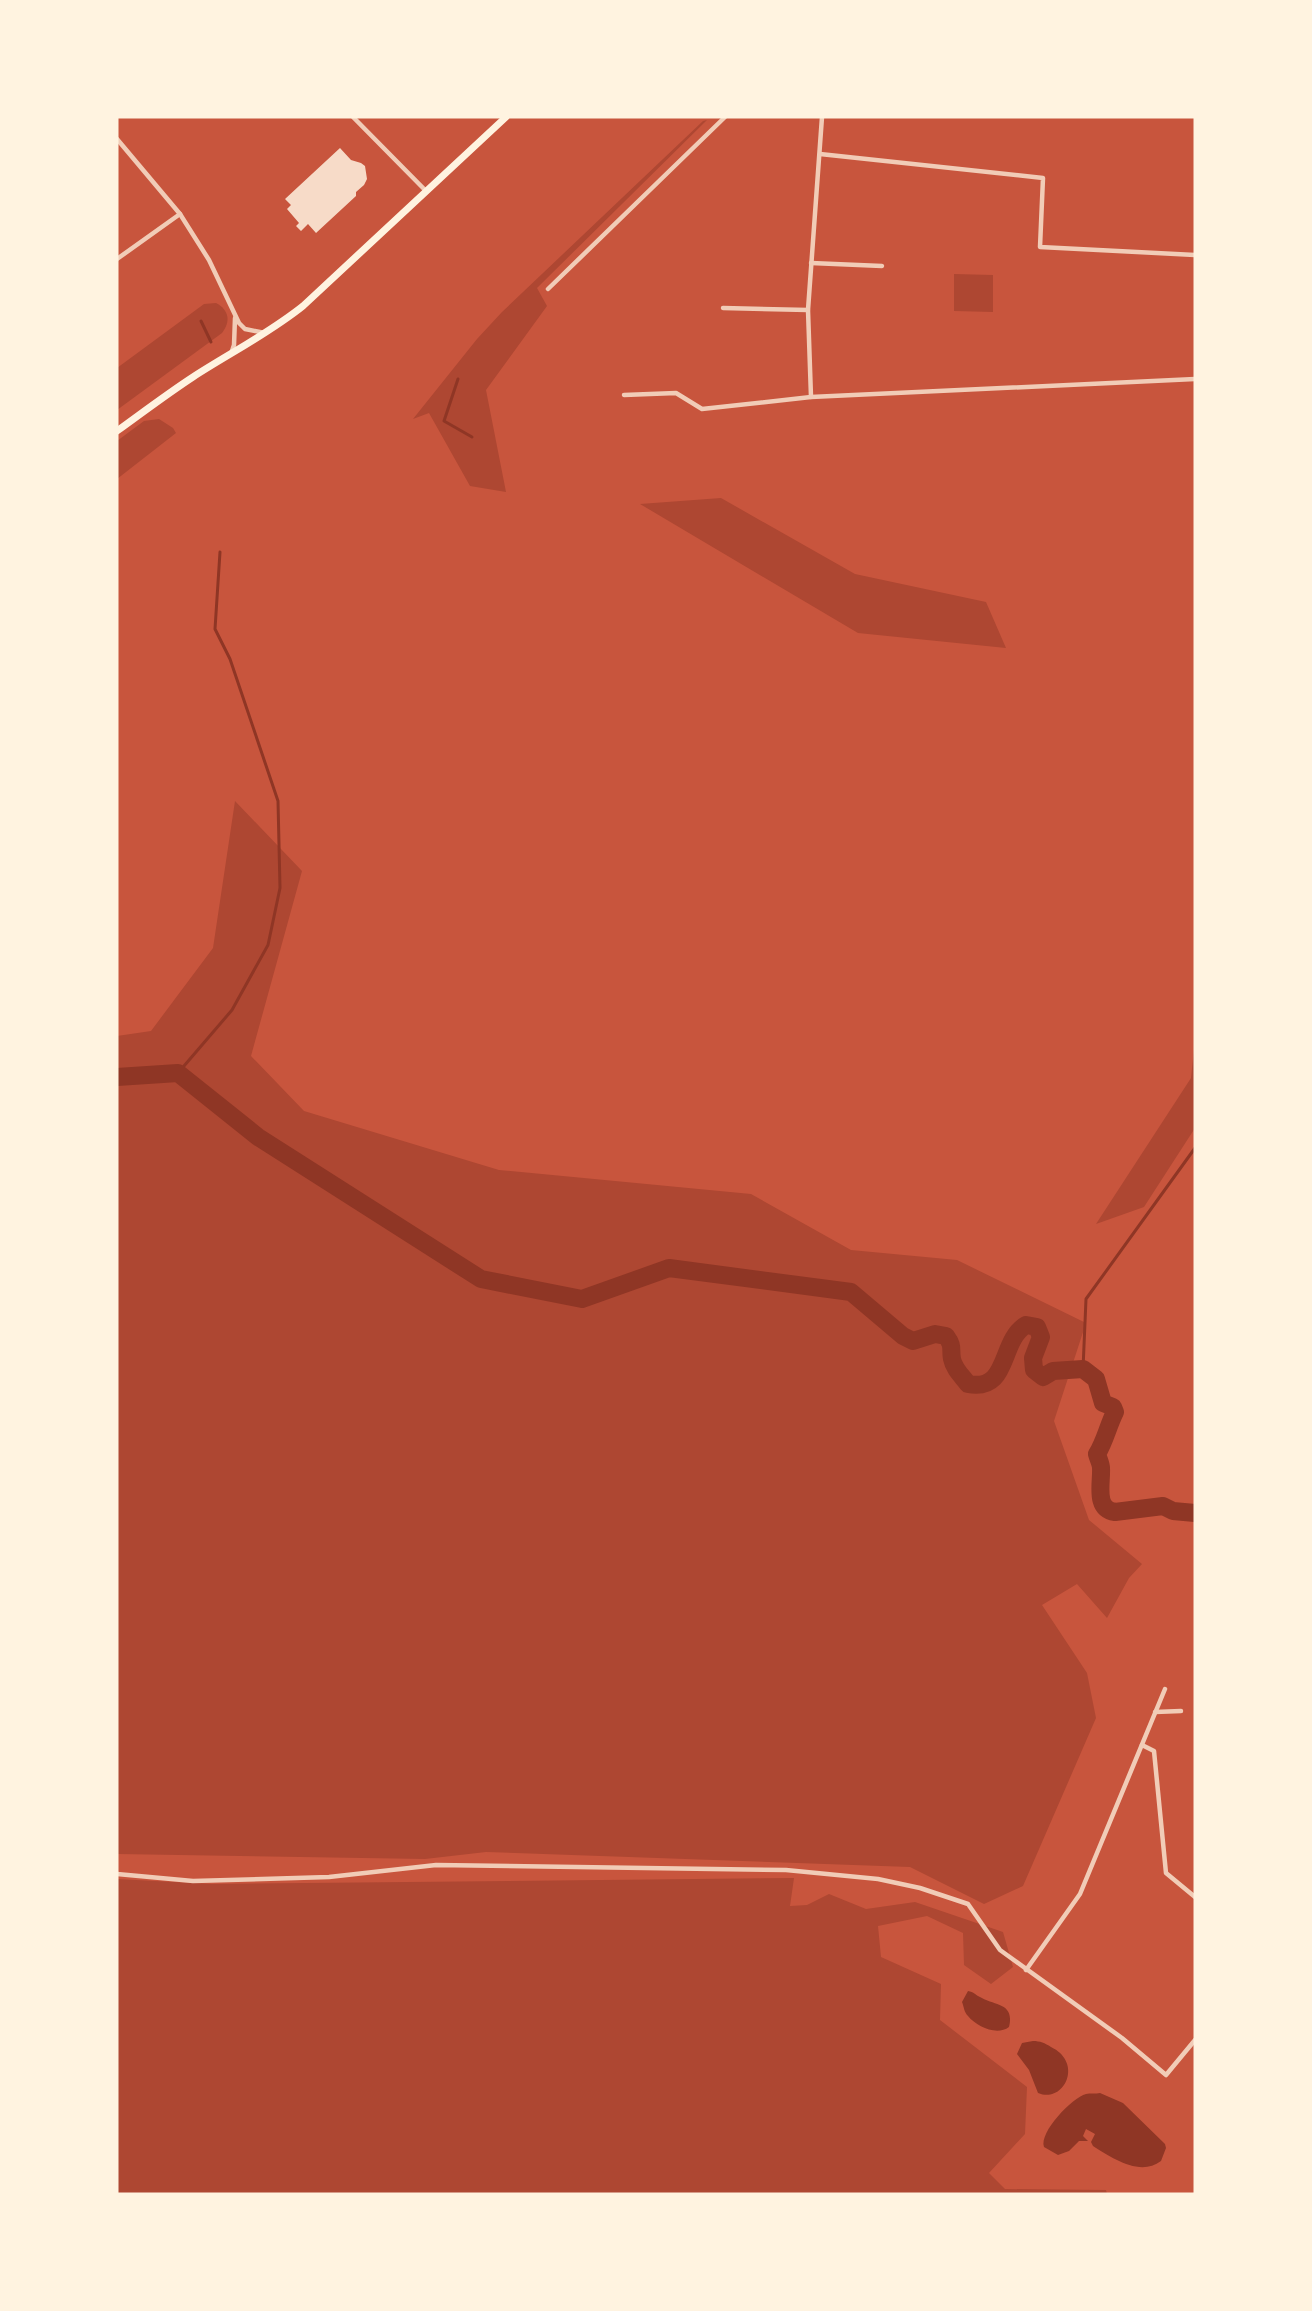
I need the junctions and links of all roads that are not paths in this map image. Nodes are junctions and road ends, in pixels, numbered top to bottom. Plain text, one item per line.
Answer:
1 (353, 117) edge
2 (506, 117) edge
3 (725, 117) edge
4 (822, 117) edge
5 (117, 139) edge
6 (820, 154) junction
7 (426, 191) junction
8 (180, 214) junction
9 (1195, 255) edge
10 (117, 259) edge
11 (812, 263) junction
12 (882, 266) dead end
13 (548, 289) dead end
14 (723, 308) dead end
15 (808, 310) junction
16 (235, 315) junction
17 (267, 333) junction
18 (231, 354) junction
19 (1195, 379) edge
20 (624, 395) dead end
21 (811, 397) junction
22 (117, 431) edge
23 (1165, 1689) dead end
24 (1181, 1711) dead end
25 (1155, 1712) junction
26 (1142, 1745) junction
27 (117, 1874) edge
28 (1195, 1897) edge
29 (1026, 1970) junction
30 (1195, 2040) edge

1 - 7 street
2 - 7 main road
3 - 13 street
4 - 6 street
5 - 8 street
6 - 9 street
6 - 11 street
7 - 17 main road
8 - 10 street
8 - 16 street
11 - 12 street
11 - 15 street
14 - 15 street
15 - 21 street
16 - 17 street
16 - 18 street
17 - 18 main road
18 - 22 main road
19 - 21 street
20 - 21 street
23 - 25 street
24 - 25 street
25 - 26 street
26 - 28 street
26 - 29 street
27 - 29 street
29 - 30 street

